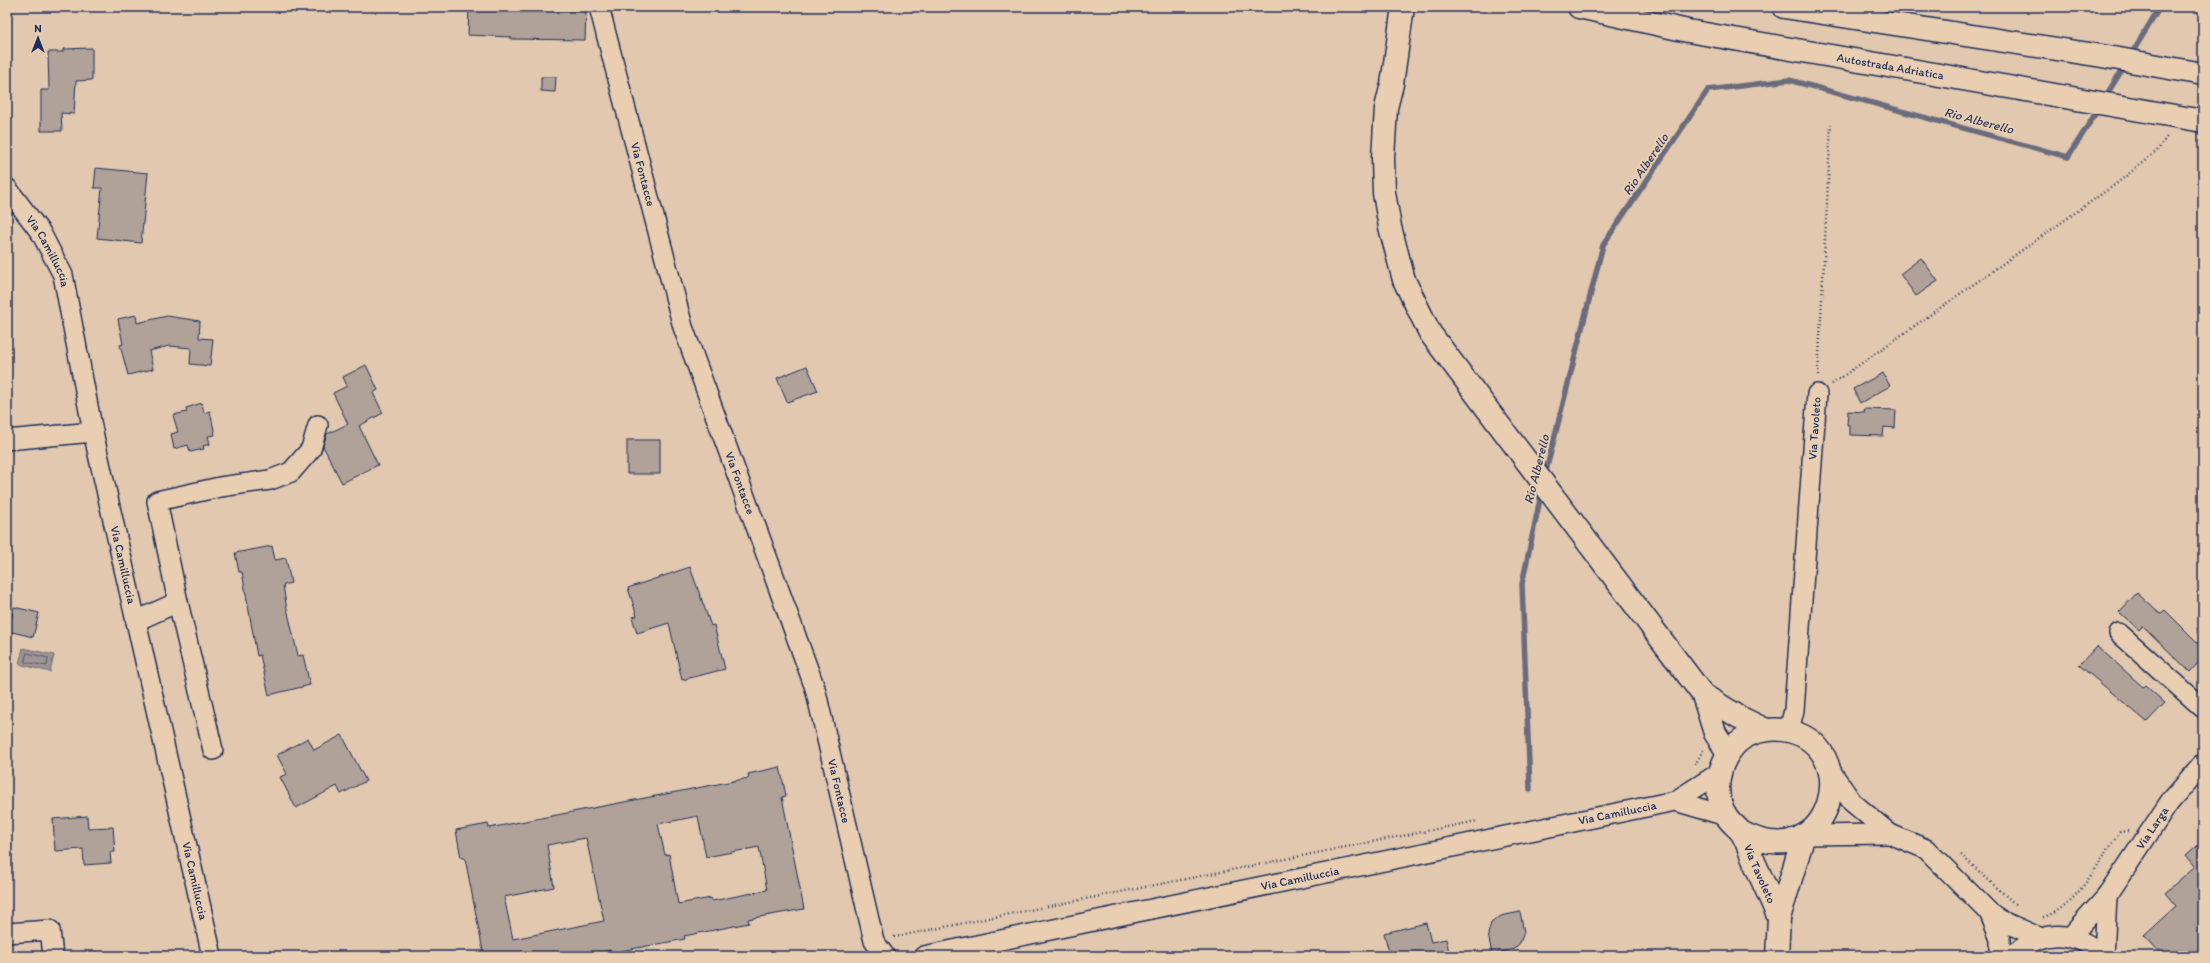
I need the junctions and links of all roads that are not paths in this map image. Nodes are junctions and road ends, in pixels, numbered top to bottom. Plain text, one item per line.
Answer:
1 (599, 7) edge
2 (1403, 7) edge
3 (1579, 7) edge
4 (1784, 7) edge
5 (2203, 74) edge
6 (2203, 121) edge
7 (7, 188) edge
8 (1817, 394) road end
9 (318, 425) dead end
10 (93, 432) junction
11 (7, 440) edge
12 (178, 602) junction
13 (136, 621) junction
14 (2119, 633) dead end
15 (1703, 695) junction
16 (2203, 708) edge
17 (1766, 730) junction
18 (1789, 731) junction
19 (213, 750) dead end
20 (1728, 753) junction
21 (2203, 764) edge
22 (1830, 770) junction
23 (1719, 773) junction
24 (1675, 801) junction
25 (1726, 816) junction
26 (1741, 832) junction
27 (1890, 834) junction
28 (1804, 835) junction
29 (2107, 896) junction
30 (1989, 912) junction
31 (1779, 918) junction
32 (7, 933) edge
33 (2070, 937) junction
34 (2042, 938) junction
35 (879, 949) edge
36 (53, 956) edge
37 (212, 956) edge
38 (924, 956) edge
39 (1777, 956) edge
40 (2000, 956) edge
41 (2012, 956) edge
42 (2104, 956) edge

1 - 35 street, Via Fontacce
2 - 15 main road
3 - 6 main road, Autostrada Adriatica
4 - 5 main road
7 - 10 street, Via Camilluccia
8 - 18 street, Via Tavoleto
9 - 12 street
10 - 11 street
10 - 13 street, Via Camilluccia
12 - 13 street
12 - 19 street
13 - 37 street, Via Camilluccia
14 - 16 street
15 - 17 main road
15 - 20 main road
17 - 18 main road
17 - 20 main road
18 - 22 main road
20 - 23 main road
21 - 29 street, Via Larga
22 - 27 street
22 - 28 main road
23 - 24 street, Via Camilluccia
23 - 25 main road
24 - 25 street, Via Camilluccia
24 - 38 street, Via Camilluccia
25 - 26 main road
26 - 28 main road
26 - 31 main road, Via Tavoleto
27 - 28 street
27 - 30 street
28 - 31 main road, Via Tavoleto
29 - 33 street, Via Larga
29 - 42 street
30 - 34 street
30 - 40 street
31 - 39 main road, Via Tavoleto
32 - 36 street
33 - 34 street
33 - 42 street
34 - 41 street

